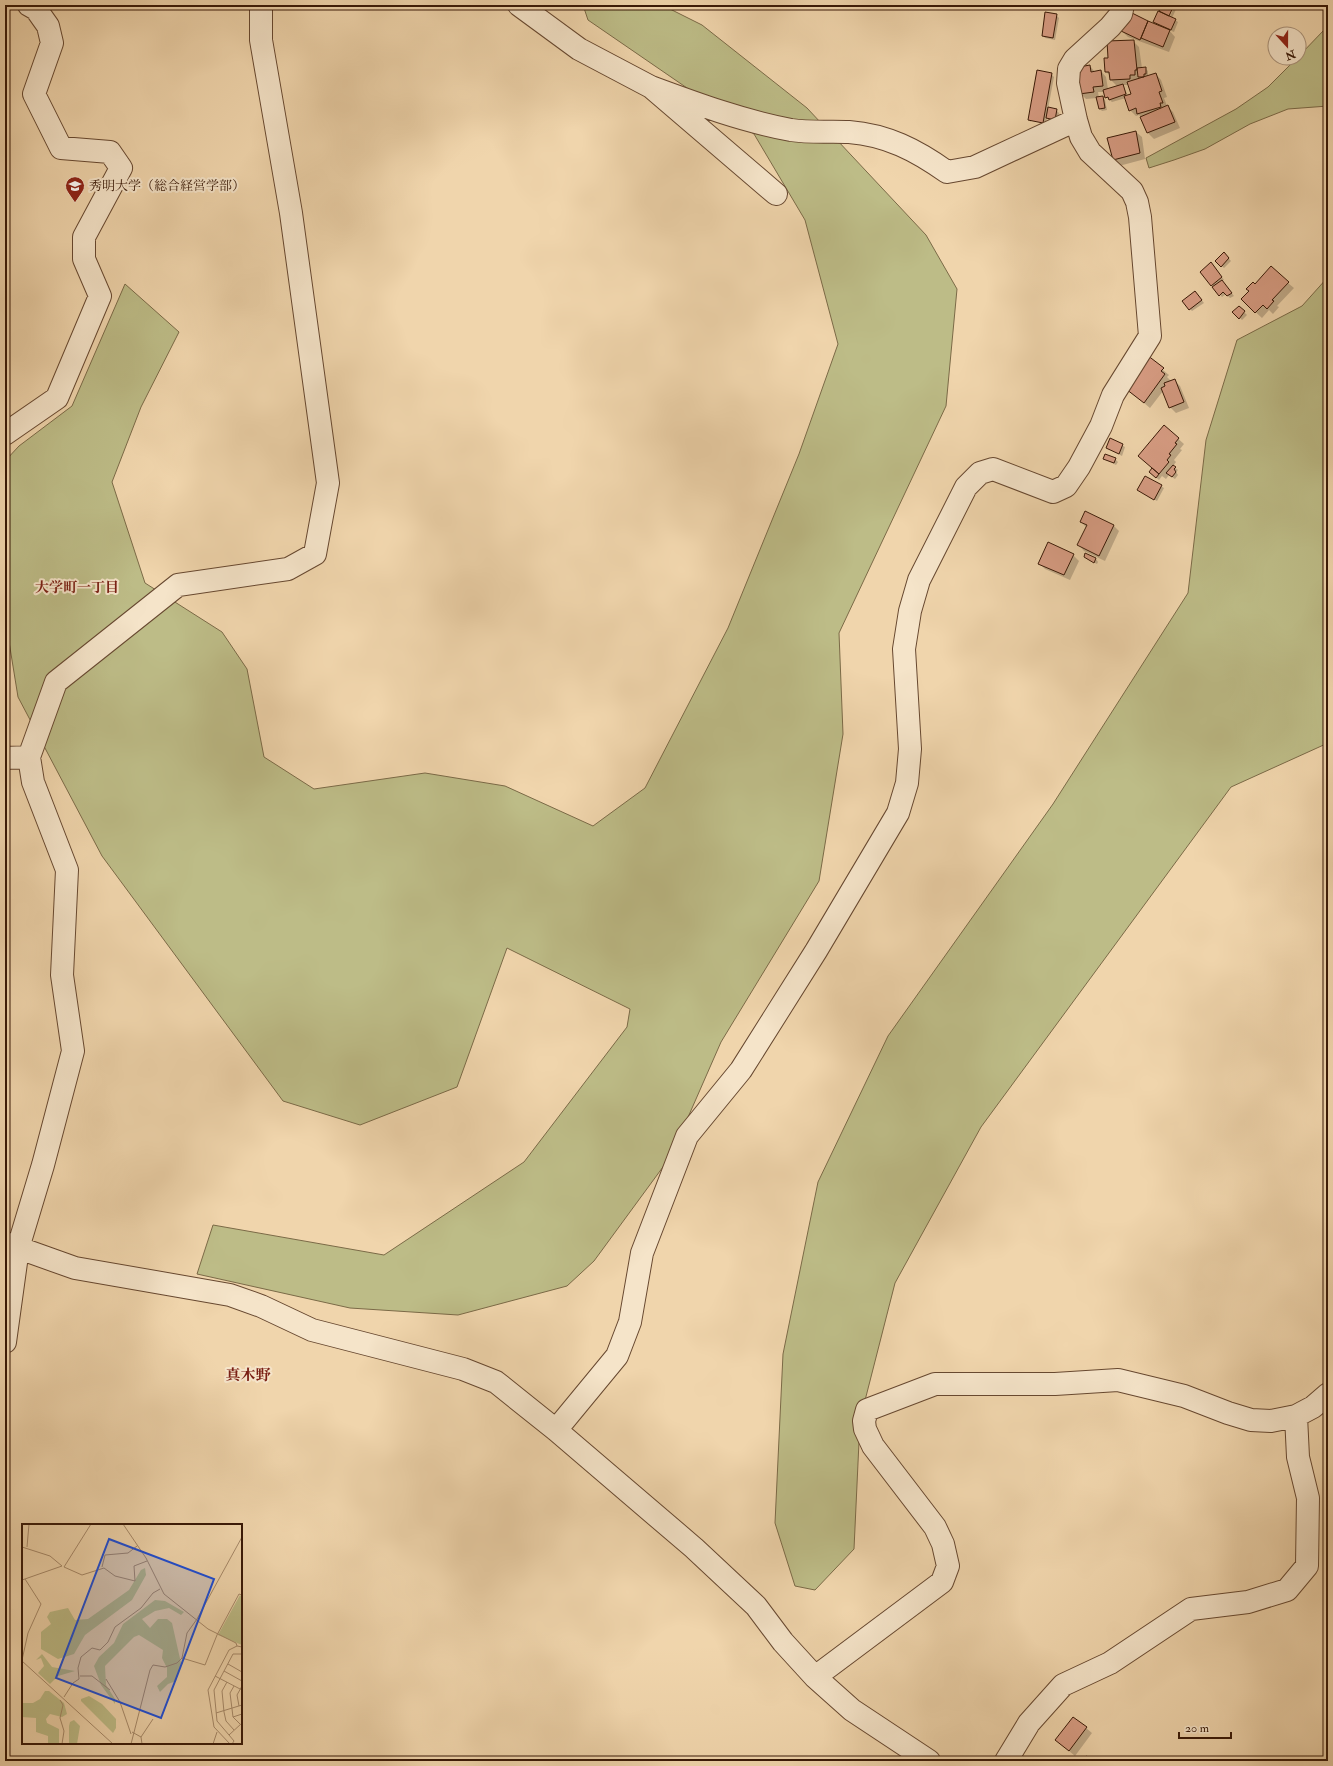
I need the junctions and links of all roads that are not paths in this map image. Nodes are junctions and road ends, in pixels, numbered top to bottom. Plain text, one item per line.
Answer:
1 (29, 5) edge
2 (260, 5) edge
3 (518, 5) edge
4 (1123, 5) edge
5 (651, 87) junction
6 (1076, 120) junction
7 (776, 194) dead end
8 (5, 434) edge
9 (29, 757) junction
10 (5, 758) edge
11 (11, 1246) edge
12 (5, 1342) edge
13 (1328, 1394) edge
14 (1296, 1416) junction
15 (556, 1430) junction
16 (815, 1677) junction
17 (929, 1761) edge
18 (1006, 1761) edge

1 - 8 street
2 - 9 street
3 - 5 street
4 - 6 street
5 - 6 street
5 - 7 street
6 - 15 street
9 - 10 street
9 - 11 street
11 - 12 street
11 - 15 street
13 - 14 street
14 - 16 street
14 - 18 street
15 - 16 street
16 - 17 street

